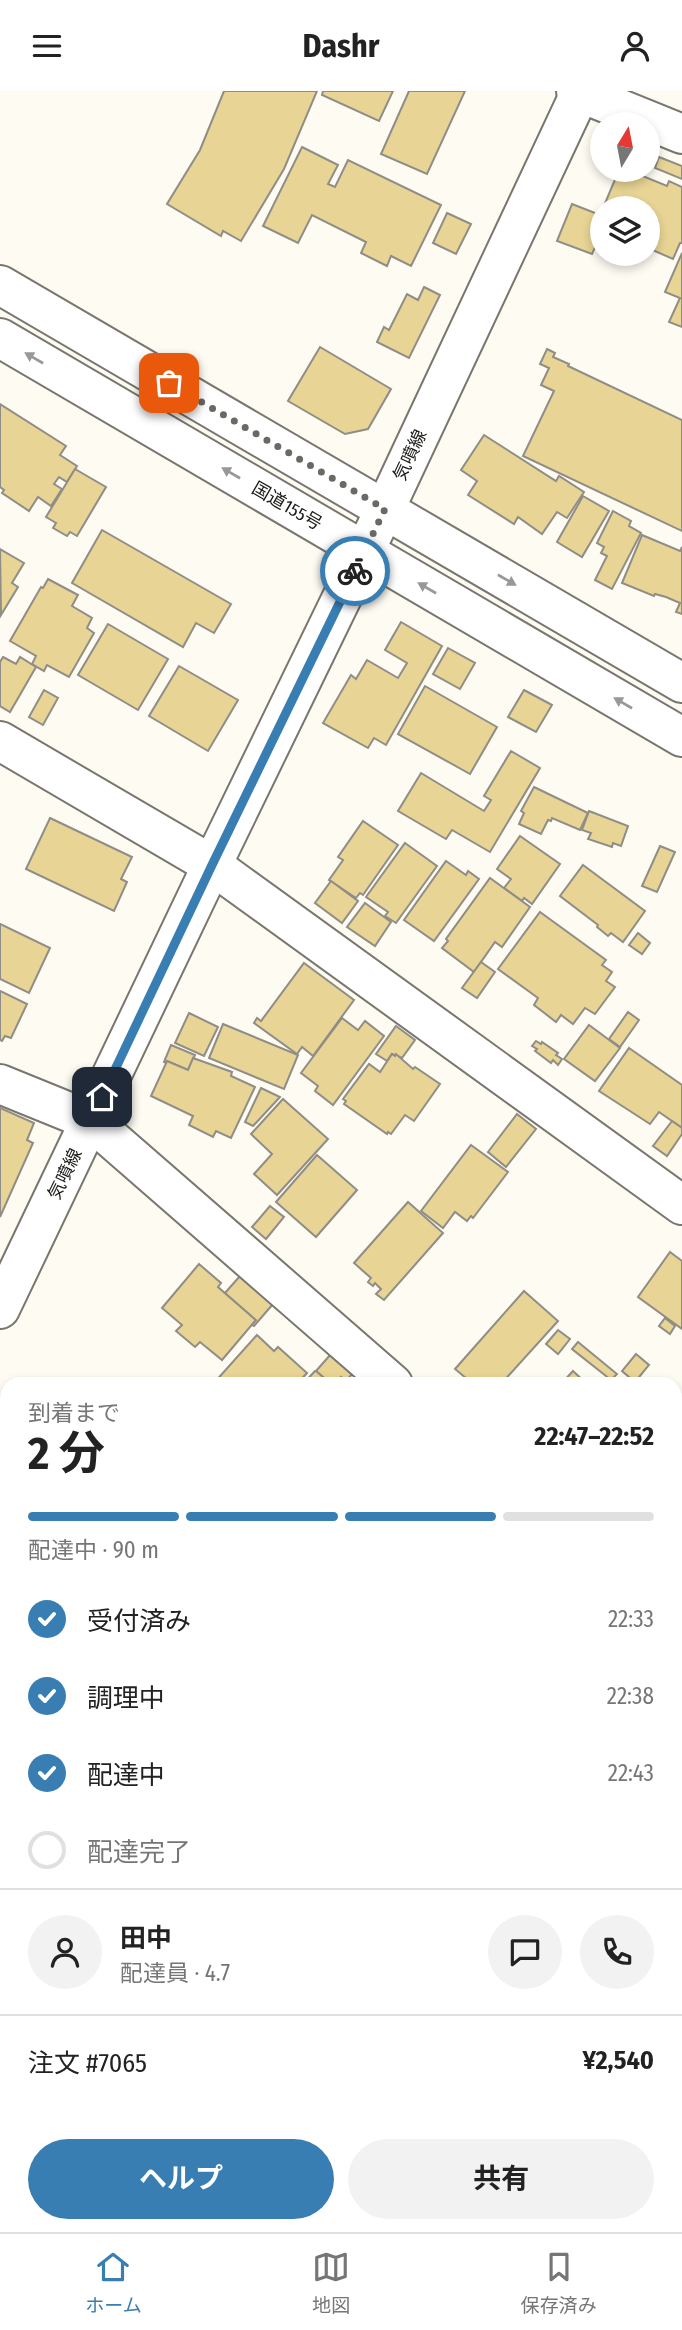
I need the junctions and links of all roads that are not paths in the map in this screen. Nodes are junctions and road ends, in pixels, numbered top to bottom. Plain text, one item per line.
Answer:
1 (579, 92) edge
2 (682, 134) edge
3 (0, 285) edge
4 (0, 338) edge
5 (385, 509) junction
6 (365, 551) junction
7 (682, 683) edge
8 (682, 737) edge
9 (0, 741) edge
10 (212, 865) junction
11 (0, 1084) edge
12 (91, 1121) junction
13 (682, 1205) edge
14 (0, 1309) edge
15 (385, 1377) edge

1 - 2 main road
1 - 5 main road, 気噴線
3 - 5 main road
6 -> 4 main road, 国道155号
5 - 6 main road, 気噴線
5 -> 7 main road
8 -> 6 main road, 国道155号
6 - 10 main road, 気噴線
9 - 10 main road
10 - 12 main road, 気噴線
10 - 13 main road
11 - 12 main road
12 - 14 main road, 気噴線
12 - 15 main road

